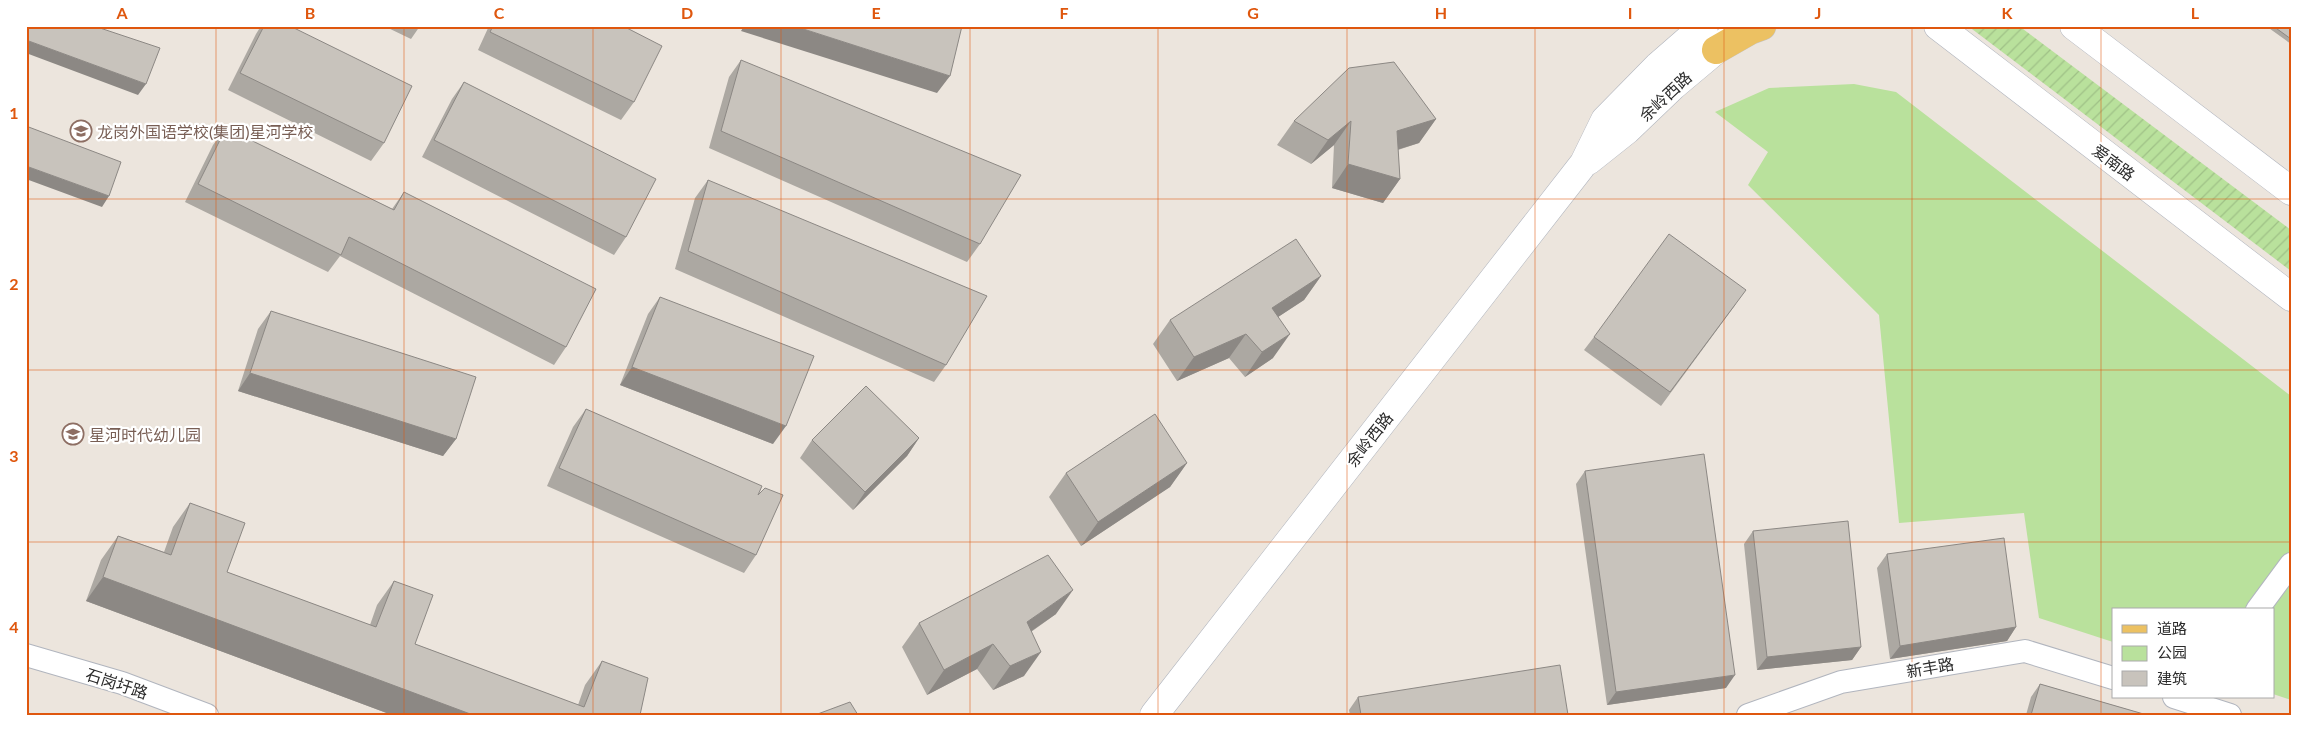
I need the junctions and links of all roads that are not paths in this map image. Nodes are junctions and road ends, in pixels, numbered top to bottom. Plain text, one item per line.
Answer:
1 (1704, 26) edge
2 (1744, 26) edge
3 (1762, 26) edge
4 (1938, 26) edge
5 (2074, 26) edge
6 (1716, 50) junction
7 (1584, 163) junction
8 (2291, 191) edge
9 (2291, 297) edge
10 (2291, 564) edge
11 (2258, 608) edge
12 (26, 655) edge
13 (2112, 678) edge
14 (2185, 699) edge
15 (207, 715) edge
16 (1154, 715) edge
17 (1748, 715) edge
18 (2230, 715) edge

1 - 7 street, 余岭西路
2 - 6 street, 余岭西路
3 - 6 main road
4 - 9 street, 爱南路
5 - 8 street
6 - 7 street, 余岭西路
7 - 16 street, 余岭西路
10 - 11 street
12 - 15 street, 石岗圩路
13 - 17 street, 新丰路
14 - 18 street

